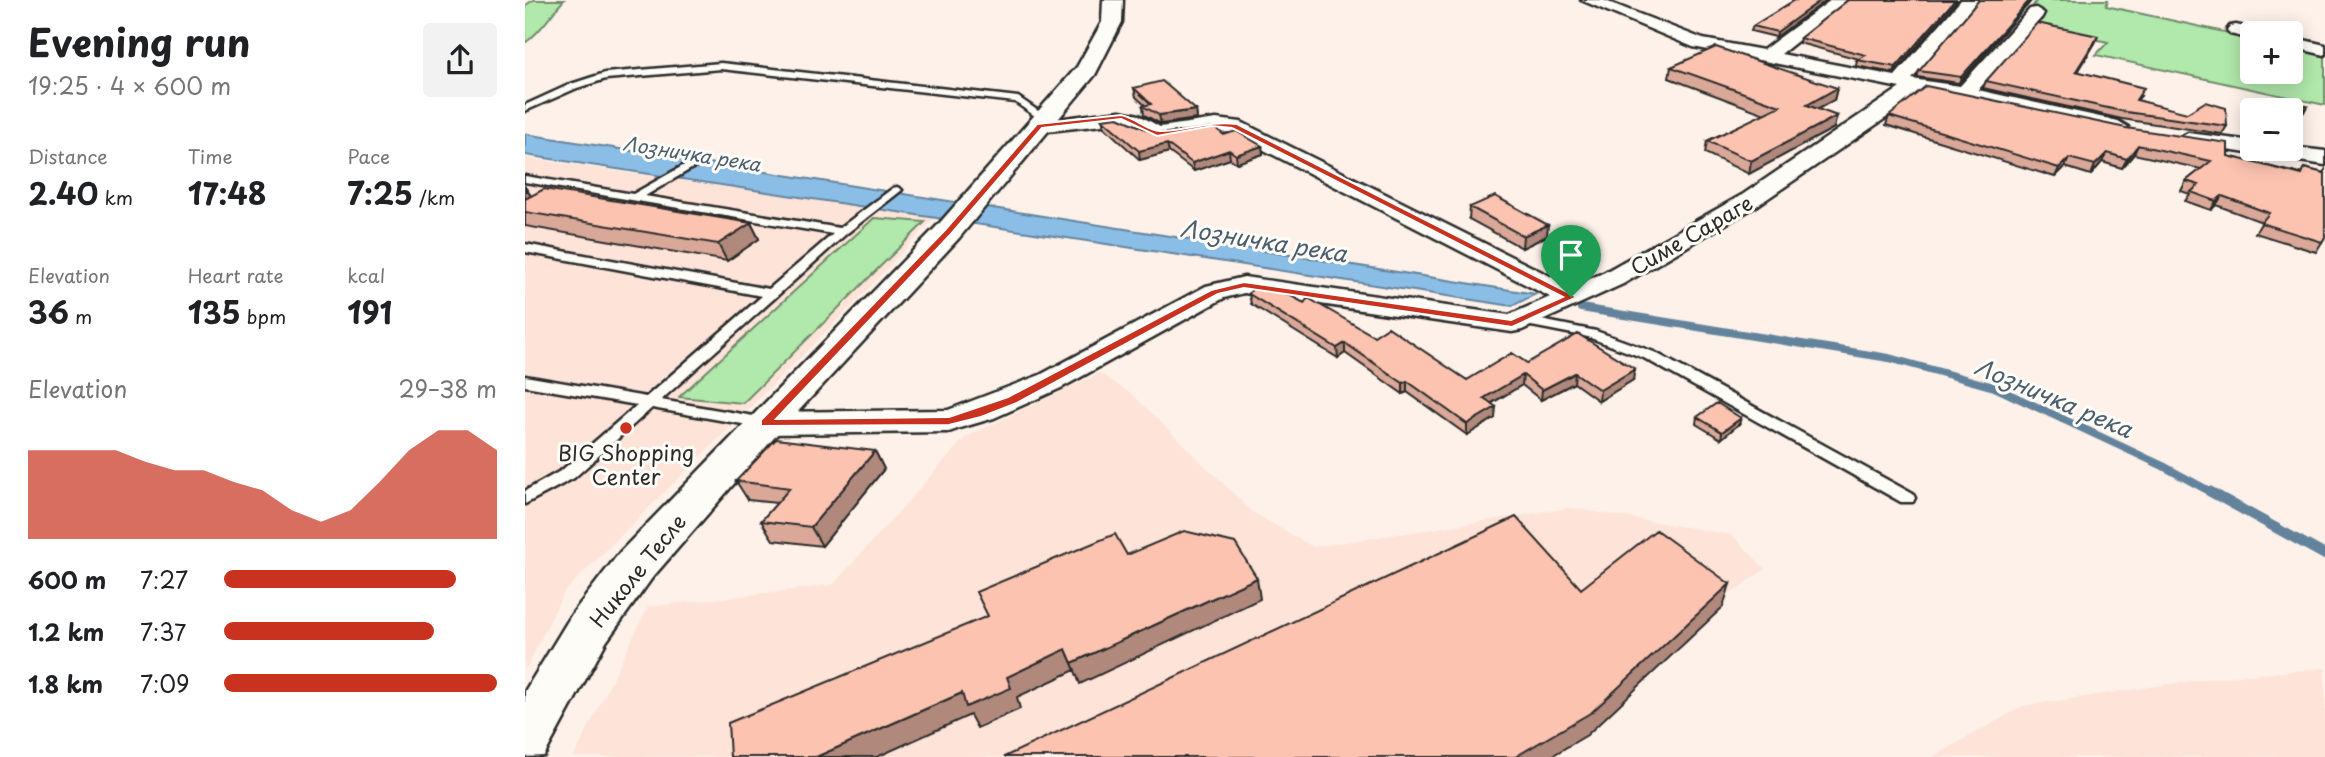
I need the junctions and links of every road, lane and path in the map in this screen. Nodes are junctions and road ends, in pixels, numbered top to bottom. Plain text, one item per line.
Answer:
1 (1113, 0) edge
2 (1589, 0) edge
3 (1841, 0) edge
4 (1970, 0) edge
5 (2036, 13) dead end
6 (2303, 45) edge
7 (2325, 50) edge
8 (1766, 56) junction
9 (1907, 83) junction
10 (1965, 93) junction
11 (525, 108) edge
12 (1042, 123) junction
13 (2325, 158) edge
14 (697, 161) dead end
15 (525, 179) edge
16 (575, 187) junction
17 (897, 190) dead end
18 (635, 197) junction
19 (555, 198) edge
20 (842, 232) junction
21 (525, 248) edge
22 (774, 294) junction
23 (1571, 297) junction
24 (1521, 320) junction
25 (525, 380) edge
26 (651, 402) junction
27 (765, 423) junction
28 (525, 498) edge
29 (1907, 498) dead end
30 (525, 739) edge

1 - 12 street, Николе Тесле
2 - 8 street
3 - 8 street
4 - 9 street, Симе Сараге
5 - 10 street
6 - 7 street
8 - 9 street
9 - 10 street
9 - 23 street, Симе Сараге
10 - 13 street
11 - 12 lane
12 - 23 street
12 - 27 street, Николе Тесле
14 - 18 lane
15 - 16 lane
16 - 18 lane
16 - 19 lane
17 - 20 lane
18 - 20 lane
20 - 22 lane
21 - 22 lane
22 - 26 lane
23 - 24 street, Симе Сараге
24 - 27 street, Симе Сараге
24 - 29 lane
25 - 26 lane
26 - 27 lane
26 - 28 lane
27 - 30 street, Николе Тесле

